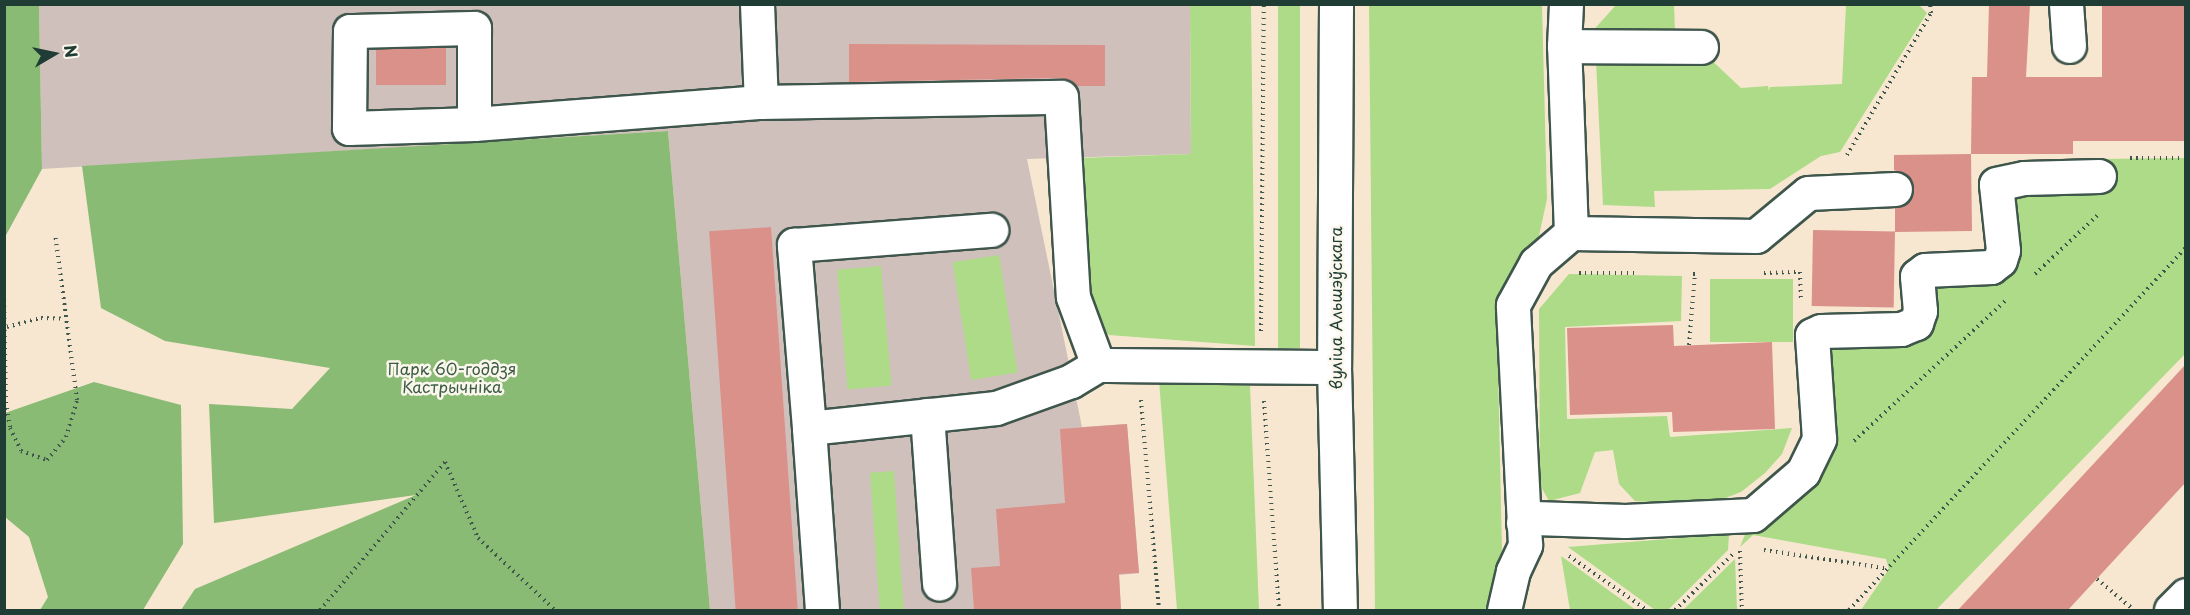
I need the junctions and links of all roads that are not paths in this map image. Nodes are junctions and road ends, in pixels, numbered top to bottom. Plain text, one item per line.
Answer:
1 (757, 4) edge
2 (1336, 4) edge
3 (1566, 4) edge
4 (2066, 4) edge
5 (1564, 46) junction
6 (2069, 46) dead end
7 (1701, 47) dead end
8 (761, 102) junction
9 (474, 124) junction
10 (2099, 176) road end
11 (1894, 189) dead end
12 (991, 230) dead end
13 (1571, 233) junction
14 (1098, 365) junction
15 (1334, 367) junction
16 (927, 416) junction
17 (809, 428) junction
18 (1524, 534) junction
19 (939, 585) dead end
20 (2186, 595) edge
21 (822, 610) edge
22 (1340, 610) edge
23 (1504, 610) edge
24 (2171, 610) edge

1 - 8 main road
2 - 15 main road, вуліца Альшэўскага
3 - 5 main road
4 - 6 main road
5 - 7 main road
5 - 13 main road
8 - 9 main road
8 - 14 main road
9 - 9 main road
10 - 18 main road
11 - 13 main road
12 - 17 main road
13 - 18 main road
14 - 15 main road
14 - 16 main road
15 - 22 main road, вуліца Альшэўскага
16 - 17 main road
16 - 19 main road
17 - 21 main road
18 - 23 main road
20 - 24 main road

